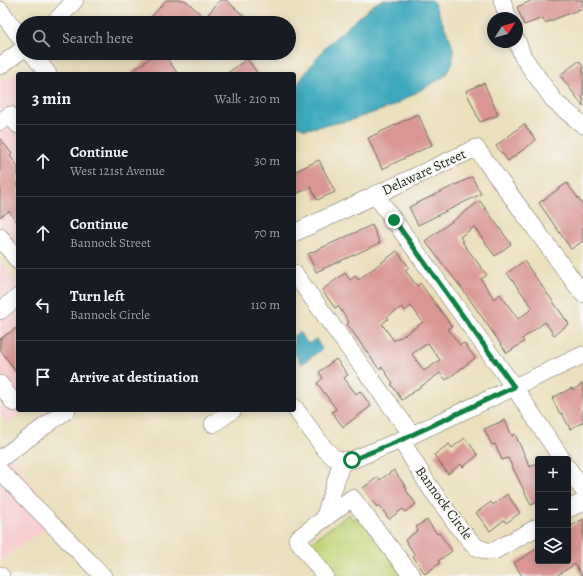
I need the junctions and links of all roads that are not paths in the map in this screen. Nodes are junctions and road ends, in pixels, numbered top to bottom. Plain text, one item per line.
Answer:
1 (502, 0) edge
2 (70, 2) edge
3 (0, 10) edge
4 (506, 12) edge
5 (59, 16) edge
6 (16, 32) edge
7 (520, 48) edge
8 (16, 54) edge
9 (37, 60) edge
10 (0, 66) edge
11 (46, 72) edge
12 (0, 122) edge
13 (16, 122) edge
14 (583, 124) edge
15 (375, 194) junction
16 (296, 232) edge
17 (0, 237) edge
18 (16, 258) edge
19 (296, 276) edge
20 (583, 294) edge
21 (16, 299) edge
22 (0, 311) edge
23 (583, 355) edge
24 (0, 384) edge
25 (514, 387) junction
26 (16, 402) edge
27 (296, 410) edge
28 (64, 412) edge
29 (230, 412) edge
30 (213, 424) dead end
31 (407, 437) junction
32 (560, 456) edge
33 (0, 459) edge
34 (342, 461) junction
35 (0, 471) edge
36 (571, 472) edge
37 (583, 490) edge
38 (583, 502) edge
39 (571, 508) edge
40 (324, 519) junction
41 (536, 528) edge
42 (103, 576) edge
43 (325, 576) edge
44 (412, 576) edge

1 - 4 street
2 - 5 street
3 - 6 street
7 - 14 street
8 - 10 street
9 - 11 street
12 - 13 street
15 - 16 street, Delaware Street
15 - 20 street, Delaware Street
15 - 25 street
17 - 18 street
19 - 31 street
21 - 22 street
23 - 25 street
24 - 26 street
25 - 31 street
25 - 32 street
27 - 34 street
28 - 33 street
29 - 30 street
31 - 34 street
31 - 41 street, Bannock Circle
34 - 40 street
35 - 42 street
36 - 37 street
38 - 39 street
40 - 43 street
40 - 44 street

